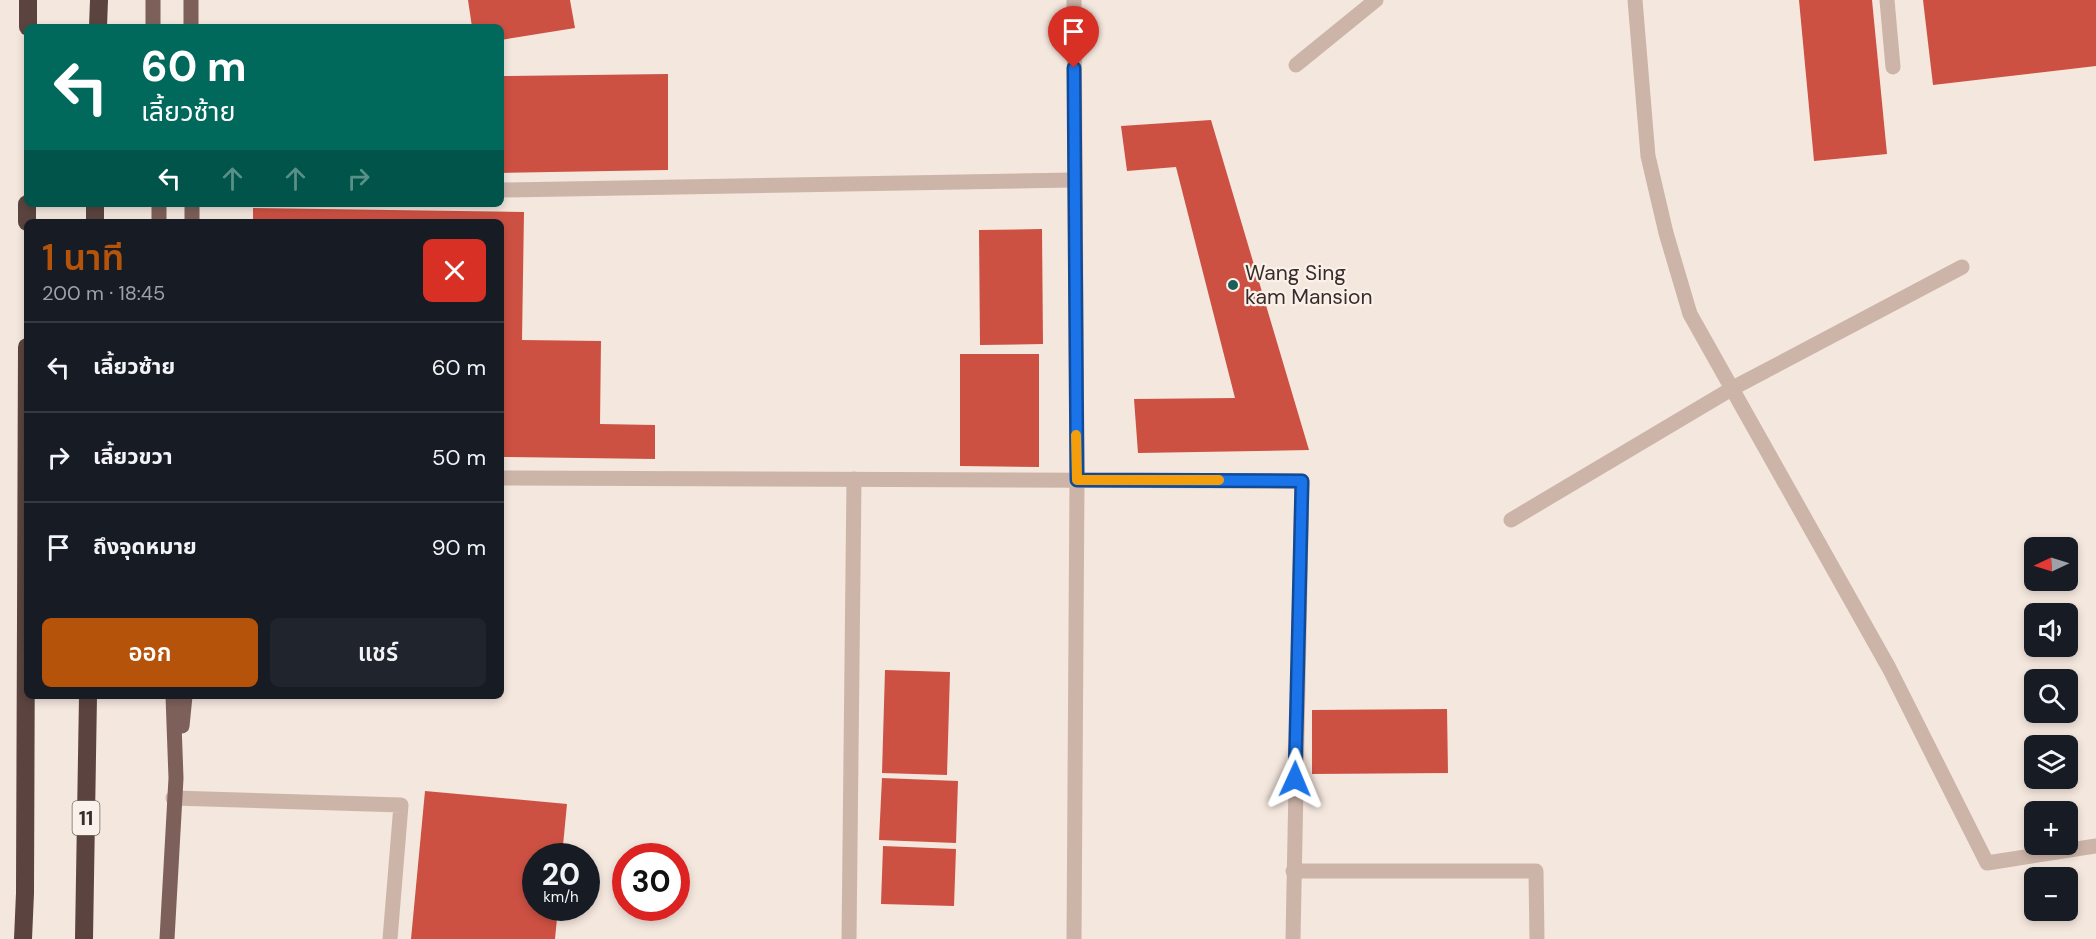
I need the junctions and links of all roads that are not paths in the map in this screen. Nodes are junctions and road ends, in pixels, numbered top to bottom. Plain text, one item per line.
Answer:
1 (28, 0) edge
2 (99, 0) edge
3 (153, 0) edge
4 (191, 0) edge
5 (1074, 0) edge
6 (1376, 0) edge
7 (1635, 0) edge
8 (1887, 0) edge
9 (28, 24) edge
10 (98, 24) edge
11 (153, 24) edge
12 (191, 24) edge
13 (1296, 65) dead end
14 (1893, 67) dead end
15 (1074, 180) junction
16 (504, 190) edge
17 (1962, 267) dead end
18 (1733, 388) junction
19 (504, 478) edge
20 (854, 479) junction
21 (1077, 480) junction
22 (1511, 520) dead end
23 (26, 699) edge
24 (88, 699) edge
25 (173, 699) edge
26 (185, 699) edge
27 (176, 778) junction
28 (173, 798) junction
29 (2096, 846) edge
30 (1293, 871) junction
31 (23, 939) edge
32 (84, 939) edge
33 (167, 939) edge
34 (390, 939) edge
35 (849, 939) edge
36 (1074, 939) edge
37 (1293, 939) edge
38 (1537, 939) edge

1 - 9 highway
2 - 10 highway
3 - 11 main road
4 - 12 main road
5 - 15 street
6 - 13 street
7 - 18 street
8 - 14 street
15 - 16 street
15 - 21 street
17 - 18 street
18 - 22 street
18 - 29 street
19 - 20 street
20 - 21 street
20 - 35 street
21 - 30 street
21 - 36 street
23 - 31 highway
24 - 32 highway, 11
25 - 27 main road
26 - 27 main road
27 - 28 main road
28 - 33 main road
28 - 34 street
30 - 37 street
30 - 38 street

